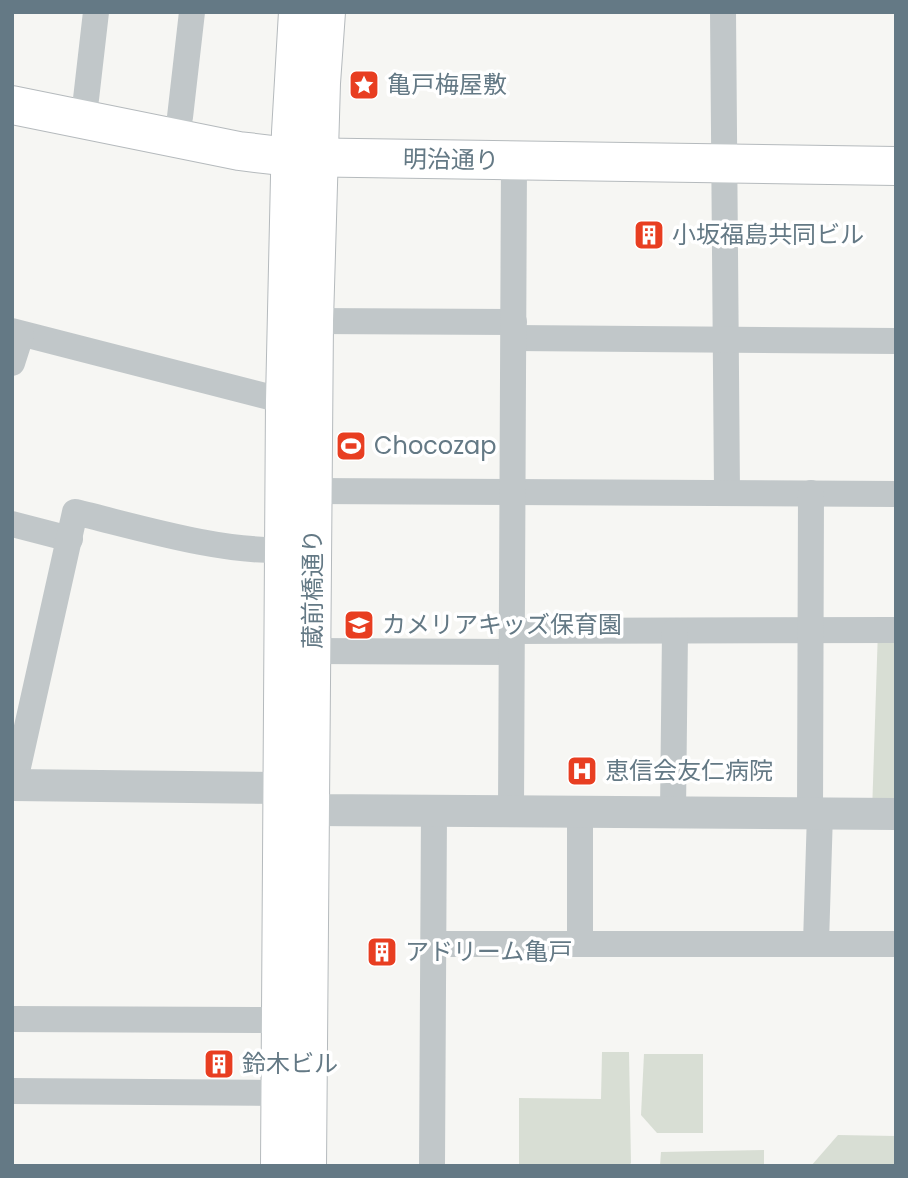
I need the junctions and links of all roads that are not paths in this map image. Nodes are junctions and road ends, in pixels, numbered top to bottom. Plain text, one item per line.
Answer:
1 (96, 12) edge
2 (192, 12) edge
3 (298, 12) edge
4 (326, 12) edge
5 (723, 12) edge
6 (12, 84) edge
7 (86, 99) junction
8 (12, 105) edge
9 (180, 117) junction
10 (896, 141) edge
11 (304, 145) junction
12 (725, 152) junction
13 (514, 161) junction
14 (896, 166) edge
15 (314, 321) junction
16 (514, 330) junction
17 (17, 333) edge
18 (725, 341) junction
19 (896, 341) edge
20 (12, 363) edge
21 (285, 401) junction
22 (313, 491) junction
23 (512, 491) junction
24 (727, 492) junction
25 (811, 493) junction
26 (896, 494) edge
27 (12, 524) edge
28 (70, 540) junction
29 (283, 550) junction
30 (811, 629) junction
31 (896, 630) edge
32 (675, 631) junction
33 (511, 642) junction
34 (312, 651) junction
35 (24, 681) edge
36 (13, 785) edge
37 (297, 799) junction
38 (511, 810) junction
39 (434, 811) junction
40 (580, 812) junction
41 (673, 812) junction
42 (815, 813) junction
43 (896, 814) edge
44 (580, 943) junction
45 (816, 943) junction
46 (433, 944) junction
47 (896, 944) edge
48 (12, 1019) edge
49 (281, 1020) junction
50 (12, 1091) edge
51 (280, 1093) junction
52 (280, 1166) edge
53 (307, 1166) edge
54 (432, 1166) edge

1 - 7 street
2 - 9 street
3 - 11 main road, 蔵前橋通り
4 - 11 main road, 蔵前橋通り
5 - 12 street
6 - 7 main road, 明治通り
7 - 9 main road, 明治通り
8 - 11 main road, 明治通り
9 - 11 main road, 明治通り
10 - 12 main road, 明治通り
11 - 12 main road, 明治通り
11 - 13 main road, 明治通り
11 - 15 main road, 蔵前橋通り
11 - 21 main road, 蔵前橋通り
12 - 13 main road, 明治通り
12 - 14 main road, 明治通り
12 - 18 street
13 - 16 street
15 - 16 street
15 - 22 main road, 蔵前橋通り
16 - 18 street
16 - 23 street
17 - 20 street
17 - 21 street
18 - 19 street
18 - 24 street
21 - 29 main road, 蔵前橋通り
22 - 23 street
22 - 34 main road, 蔵前橋通り
23 - 24 street
23 - 33 street
24 - 25 street
25 - 26 street
25 - 30 street
27 - 28 street
28 - 29 street
28 - 35 street
29 - 37 main road, 蔵前橋通り
30 - 31 street
30 - 32 street
30 - 42 street
32 - 33 street
32 - 41 street
33 - 34 street
33 - 38 street
34 - 37 main road, 蔵前橋通り
35 - 36 street
36 - 37 street
37 - 39 street
37 - 49 main road, 蔵前橋通り
37 - 53 main road, 蔵前橋通り
38 - 39 street
38 - 40 street
39 - 46 street
40 - 41 street
40 - 44 street
41 - 42 street
42 - 43 street
42 - 45 street
44 - 45 street
44 - 46 street
45 - 47 street
46 - 54 street
48 - 49 street
49 - 51 main road, 蔵前橋通り
50 - 51 street
51 - 52 main road, 蔵前橋通り

